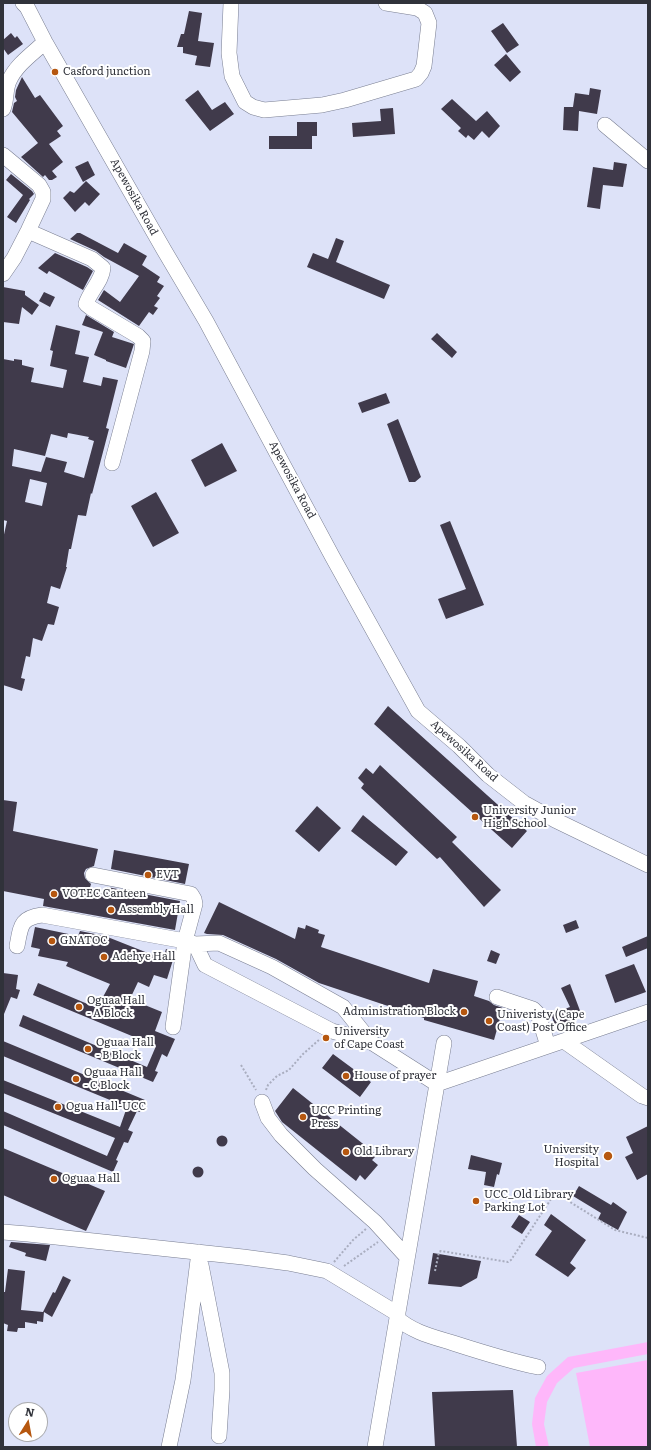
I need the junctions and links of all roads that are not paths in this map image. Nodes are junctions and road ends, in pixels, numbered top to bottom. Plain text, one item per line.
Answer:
1 (231, 3) edge
2 (386, 3) edge
3 (25, 4) edge
4 (45, 42) junction
5 (3, 109) edge
6 (605, 125) dead end
7 (3, 155) edge
8 (648, 161) edge
9 (28, 232) junction
10 (5, 268) edge
11 (112, 462) dead end
12 (648, 865) edge
13 (93, 876) dead end
14 (190, 943) junction
15 (17, 946) dead end
16 (497, 997) dead end
17 (648, 1012) edge
18 (173, 1027) dead end
19 (564, 1041) junction
20 (371, 1042) junction
21 (444, 1043) dead end
22 (548, 1046) junction
23 (437, 1084) junction
24 (648, 1098) edge
25 (262, 1102) road end
26 (3, 1232) edge
27 (199, 1252) junction
28 (407, 1256) junction
29 (398, 1316) junction
30 (538, 1367) dead end
31 (219, 1436) dead end
32 (169, 1447) edge
33 (375, 1447) edge

1 - 2 street
3 - 4 street, Apewosika Road
4 - 5 street
4 - 12 street, Apewosika Road
6 - 8 street
7 - 9 street
9 - 10 street
9 - 11 street
13 - 14 street
14 - 15 street
14 - 18 street
14 - 20 street
14 - 20 street
16 - 22 street
17 - 19 street
19 - 22 street
19 - 24 street
20 - 23 street
21 - 23 street
22 - 23 street
23 - 28 street
25 - 28 street
26 - 27 street
27 - 29 street
27 - 31 street
27 - 32 street
28 - 29 street
29 - 30 street
29 - 33 street

